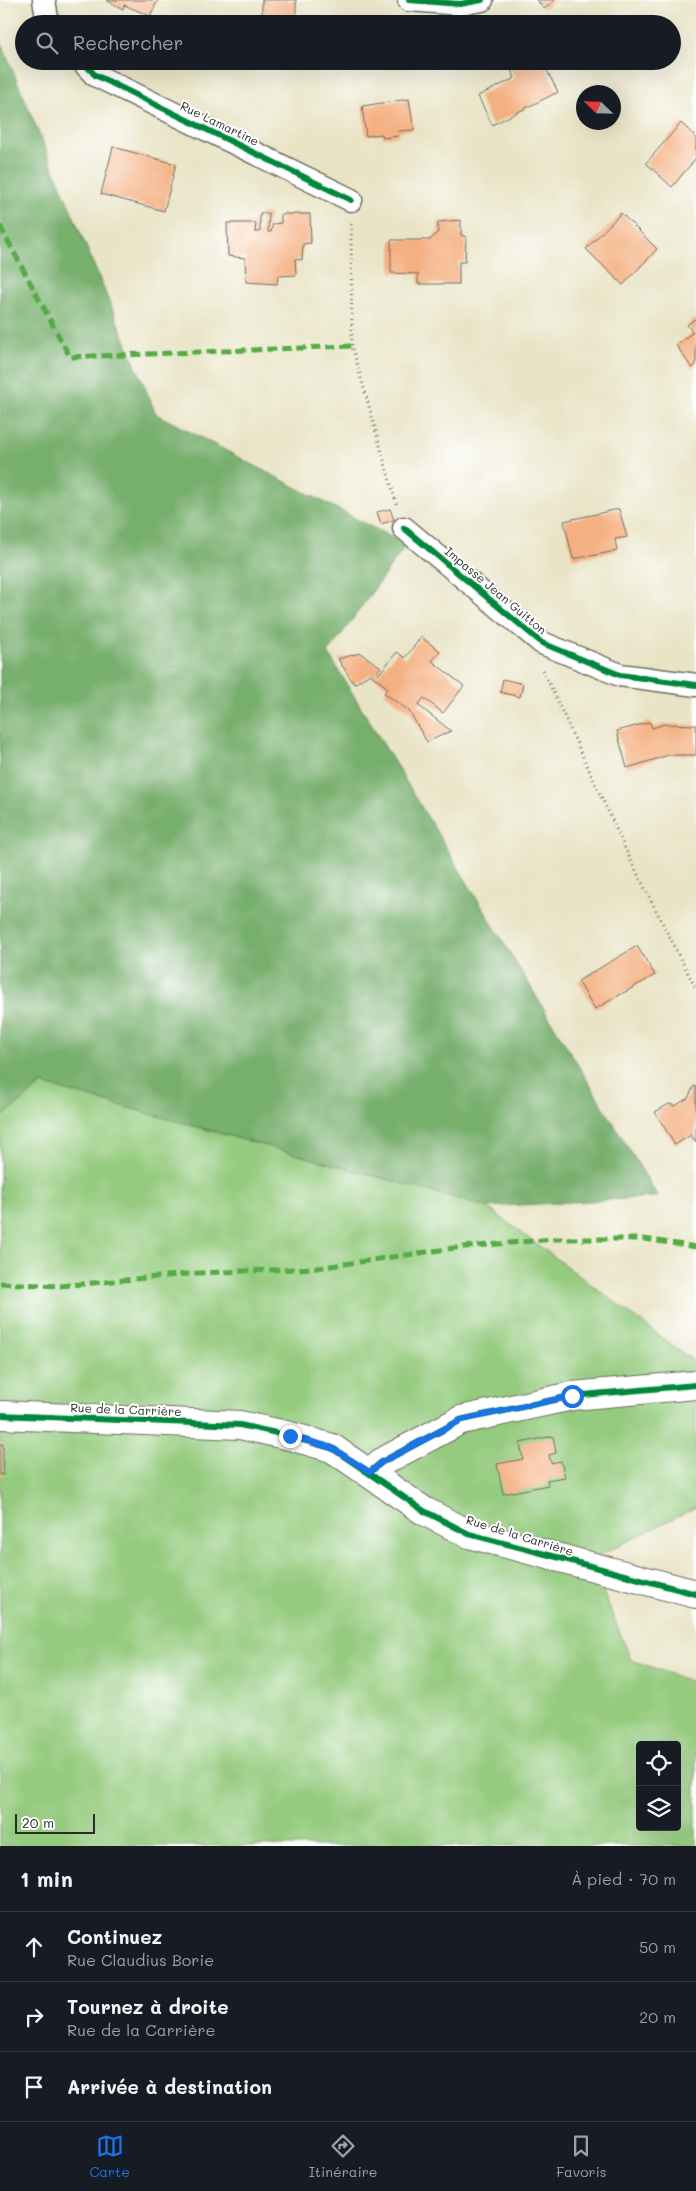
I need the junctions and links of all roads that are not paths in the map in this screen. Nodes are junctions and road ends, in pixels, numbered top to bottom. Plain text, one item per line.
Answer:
1 (44, 0) edge
2 (408, 0) edge
3 (482, 0) edge
4 (46, 15) edge
5 (90, 70) edge
6 (351, 200) road end
7 (404, 528) road end
8 (696, 685) edge
9 (696, 1385) edge
10 (0, 1415) edge
11 (370, 1472) junction
12 (696, 1594) edge

1 - 4 street
2 - 3 street
5 - 6 street, Rue Lamartine
7 - 8 street, Impasse Jean Guitton
9 - 11 street
10 - 11 street, Rue de la Carrière
11 - 12 street, Rue de la Carrière

